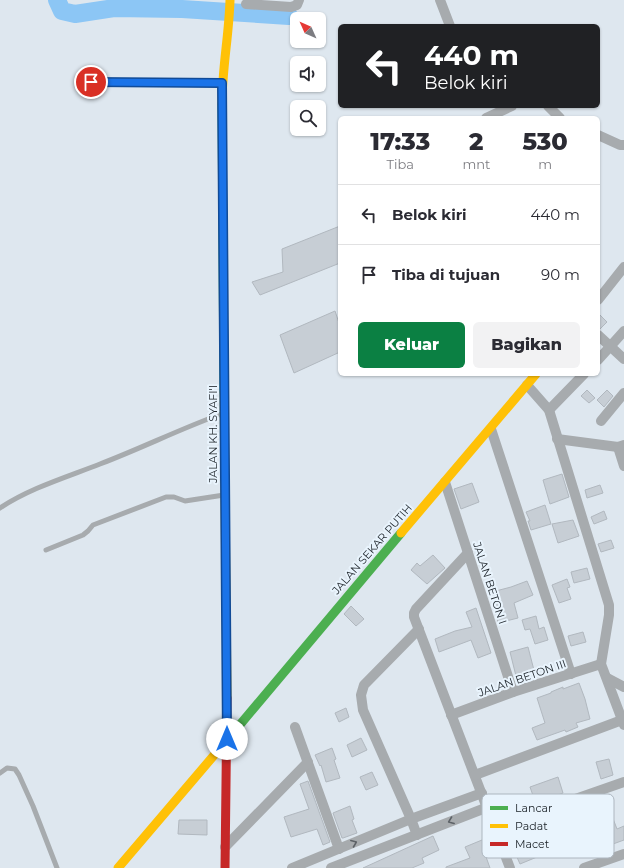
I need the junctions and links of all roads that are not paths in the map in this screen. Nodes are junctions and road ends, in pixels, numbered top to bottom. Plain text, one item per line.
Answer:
1 (230, 0) edge
2 (299, 0) edge
3 (440, 0) edge
4 (246, 4) dead end
5 (449, 24) edge
6 (91, 82) dead end
7 (222, 83) junction
8 (508, 108) edge
9 (550, 108) edge
10 (490, 116) edge
11 (558, 116) edge
12 (600, 136) edge
13 (624, 145) edge
14 (624, 267) edge
15 (600, 297) edge
16 (624, 331) edge
17 (600, 337) edge
18 (611, 347) junction
19 (600, 358) edge
20 (624, 359) edge
21 (534, 376) edge
22 (582, 376) edge
23 (527, 385) junction
24 (624, 393) edge
25 (549, 410) junction
26 (224, 412) junction
27 (601, 421) dead end
28 (491, 429) junction
29 (557, 438) junction
30 (621, 446) edge
31 (624, 466) edge
32 (445, 482) junction
33 (225, 495) junction
34 (0, 508) edge
35 (46, 550) dead end
36 (468, 553) junction
37 (419, 629) junction
38 (601, 664) junction
39 (571, 674) junction
40 (606, 678) junction
41 (624, 687) edge
42 (513, 692) junction
43 (451, 715) junction
44 (623, 722) edge
45 (295, 727) dead end
46 (227, 739) junction
47 (308, 762) junction
48 (0, 773) edge
49 (475, 775) junction
50 (624, 782) edge
51 (482, 793) joint
52 (590, 794) edge
53 (482, 809) edge
54 (411, 819) junction
55 (417, 835) junction
56 (225, 846) junction
57 (339, 849) junction
58 (624, 854) edge
59 (506, 858) edge
60 (613, 858) edge
61 (614, 858) edge
62 (313, 864) edge
63 (57, 868) edge
64 (118, 868) edge
65 (225, 868) edge
66 (292, 868) edge
67 (331, 868) edge
68 (510, 868) edge
69 (584, 868) edge

1 - 7 main road, JALAN KH. SYAFI'I
2 - 4 street
3 - 5 street
6 - 7 lane
7 - 26 main road, JALAN KH. SYAFI'I
8 - 10 street
9 - 11 street
12 - 13 street
14 - 15 street
16 - 18 street
17 - 18 street
18 - 19 street
18 - 20 street
21 - 23 main road, JALAN SEKAR PUTIH
22 - 25 street
23 - 25 street
23 - 28 main road, JALAN SEKAR PUTIH
24 - 27 street
25 - 29 street
26 - 33 main road, JALAN KH. SYAFI'I
26 - 34 lane
28 - 32 main road, JALAN SEKAR PUTIH
28 - 39 street
29 - 30 street
29 - 38 street
30 - 31 street
32 - 36 street, JALAN BETON I
32 - 46 main road, JALAN SEKAR PUTIH
33 - 35 lane
33 - 46 main road, JALAN KH. SYAFI'I
36 - 37 street
36 - 42 street, JALAN BETON I
37 - 43 street
37 - 54 street
38 - 39 street, JALAN BETON III
38 - 40 street
39 - 42 street, JALAN BETON III
40 - 41 street
40 - 44 street
42 - 43 street, JALAN BETON III
43 - 49 street
44 - 49 street
45 - 47 street
46 - 56 main road, JALAN KH. SYAFI'I
46 - 64 main road, JALAN SEKAR PUTIH
47 - 56 street
47 - 57 street
48 - 63 lane
49 - 51 street
50 - 52 street
51 - 54 street
53 -> 55 street
54 - 55 street
57 -> 54 street
55 - 67 street
56 - 65 main road, JALAN KH. SYAFI'I
57 - 62 street
58 - 61 street
59 - 68 street
60 - 69 street
62 - 66 street

